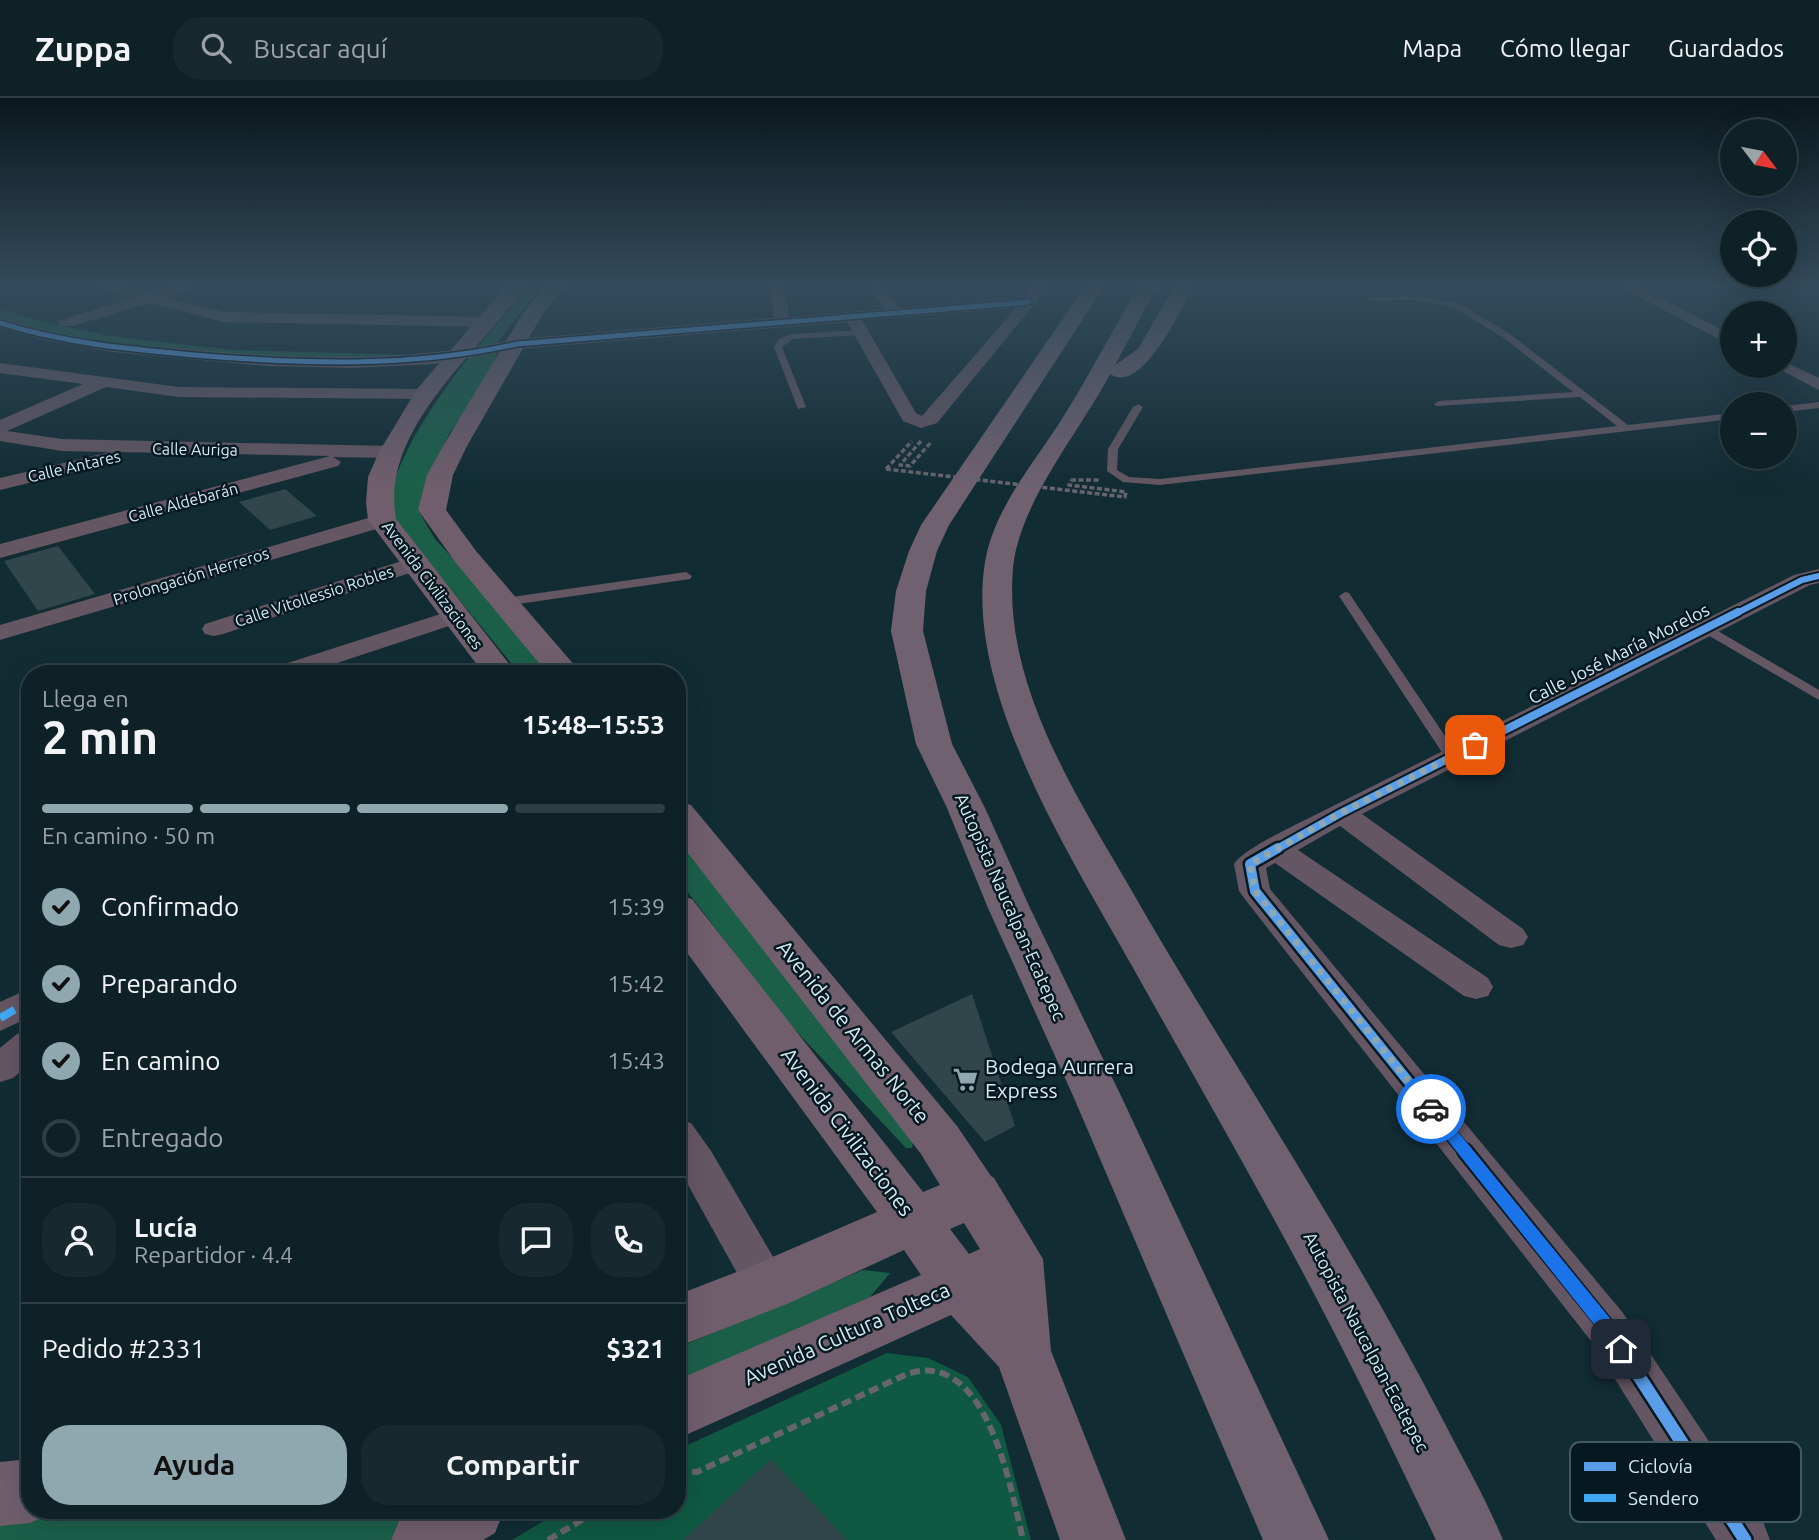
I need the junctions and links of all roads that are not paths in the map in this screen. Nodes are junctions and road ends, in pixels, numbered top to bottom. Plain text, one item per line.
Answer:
1 (163, 352) edge
2 (462, 352) edge
3 (477, 352) edge
4 (512, 352) edge
5 (780, 352) edge
6 (871, 352) edge
7 (987, 352) edge
8 (1051, 352) edge
9 (1099, 352) edge
10 (1109, 352) edge
11 (1121, 352) edge
12 (1126, 352) edge
13 (1529, 352) edge
14 (1146, 353) edge
15 (459, 356) junction
16 (0, 369) edge
17 (1797, 374) edge
18 (101, 383) junction
19 (1104, 383) junction
20 (494, 384) junction
21 (1819, 386) edge
22 (428, 390) junction
23 (1585, 394) junction
24 (1439, 404) dead end
25 (1819, 405) edge
26 (801, 407) dead end
27 (1138, 408) dead end
28 (1797, 408) edge
29 (411, 418) junction
30 (1720, 418) edge
31 (0, 426) edge
32 (1628, 429) junction
33 (440, 431) junction
34 (0, 435) edge
35 (148, 448) junction
36 (394, 448) junction
37 (365, 452) junction
38 (0, 484) edge
39 (402, 504) junction
40 (0, 551) edge
41 (415, 564) junction
42 (687, 576) dead end
43 (1819, 576) edge
44 (1345, 596) dead end
45 (505, 602) junction
46 (456, 615) junction
47 (1706, 628) junction
48 (214, 629) dead end
49 (0, 633) edge
50 (305, 665) edge
51 (494, 665) edge
52 (558, 665) edge
53 (1819, 696) edge
54 (1452, 757) junction
55 (1341, 813) junction
56 (686, 824) edge
57 (1263, 856) junction
58 (686, 921) edge
59 (1511, 937) dead end
60 (1476, 987) dead end
61 (21, 1006) edge
62 (0, 1018) edge
63 (21, 1051) edge
64 (0, 1068) edge
65 (686, 1147) edge
66 (976, 1194) junction
67 (915, 1222) junction
68 (1016, 1259) junction
69 (960, 1285) junction
70 (766, 1286) junction
71 (686, 1317) edge
72 (1022, 1351) junction
73 (686, 1406) edge
74 (1682, 1442) edge
75 (21, 1492) edge
76 (0, 1494) edge
77 (458, 1519) edge
78 (1733, 1522) edge
79 (424, 1540) edge
80 (1093, 1540) edge
81 (1296, 1540) edge
82 (1470, 1540) edge
83 (1745, 1540) edge

1 - 15 street
2 - 15 main road, Avenida Civilizaciones
3 - 15 street
4 - 20 main road
5 - 26 lane
6 - 7 street
8 - 81 highway, Autopista Naucalpan-Ecatepec
9 - 19 highway, Autopista Naucalpan-Ecatepec
10 - 19 highway, Autopista Naucalpan-Ecatepec
11 - 19 highway, Autopista Naucalpan-Ecatepec
12 - 19 highway, Autopista Naucalpan-Ecatepec
13 - 23 lane
14 - 19 highway, Autopista Naucalpan-Ecatepec
15 - 22 main road, Avenida Civilizaciones
16 - 18 street
17 - 21 street
18 - 22 street
18 - 31 street
19 - 82 highway, Autopista Naucalpan-Ecatepec
20 - 22 main road
20 - 33 main road
22 - 29 main road, Avenida Civilizaciones
23 - 24 lane
23 - 32 lane
25 - 28 lane
27 - 32 lane
29 - 33 main road
29 - 36 main road, Avenida Civilizaciones
30 - 32 lane
33 - 36 main road
33 - 39 main road
34 - 35 street, Calle Auriga
35 - 37 street, Calle Auriga
35 - 38 street, Calle Antares
36 - 37 street, Calle Auriga
36 - 39 main road, Avenida Civilizaciones
37 - 40 street, Calle Aldebarán
39 - 41 main road, Avenida Civilizaciones
39 - 45 main road
39 - 49 street, Prolongación Herreros
41 - 46 main road, Avenida Civilizaciones
41 - 48 street, Calle Vitollessio Robles
42 - 45 lane
43 - 47 street, Calle José María Morelos
44 - 54 lane
45 - 52 main road
46 - 50 street
46 - 51 main road, Avenida Civilizaciones
47 - 53 lane
47 - 54 street, Calle José María Morelos
54 - 55 street, Calle José María Morelos
55 - 57 street, Calle José María Morelos
55 - 59 street
56 - 66 main road, Avenida de Armas Norte
57 - 60 street
57 - 74 street
58 - 67 main road, Avenida Civilizaciones
61 - 62 street
63 - 64 street
65 - 70 street
66 - 67 main road
66 - 68 main road, Avenida de Armas Norte
67 - 69 main road, Avenida Civilizaciones
67 - 70 main road
68 - 69 main road, Avenida Cultura Tolteca
68 - 72 main road, Avenida Civilizaciones
69 - 72 main road, Avenida Civilizaciones
69 - 73 main road, Avenida Cultura Tolteca
70 - 71 main road
72 - 80 main road, Avenida Civilizaciones
75 - 76 main road
77 - 79 main road
78 - 83 street

